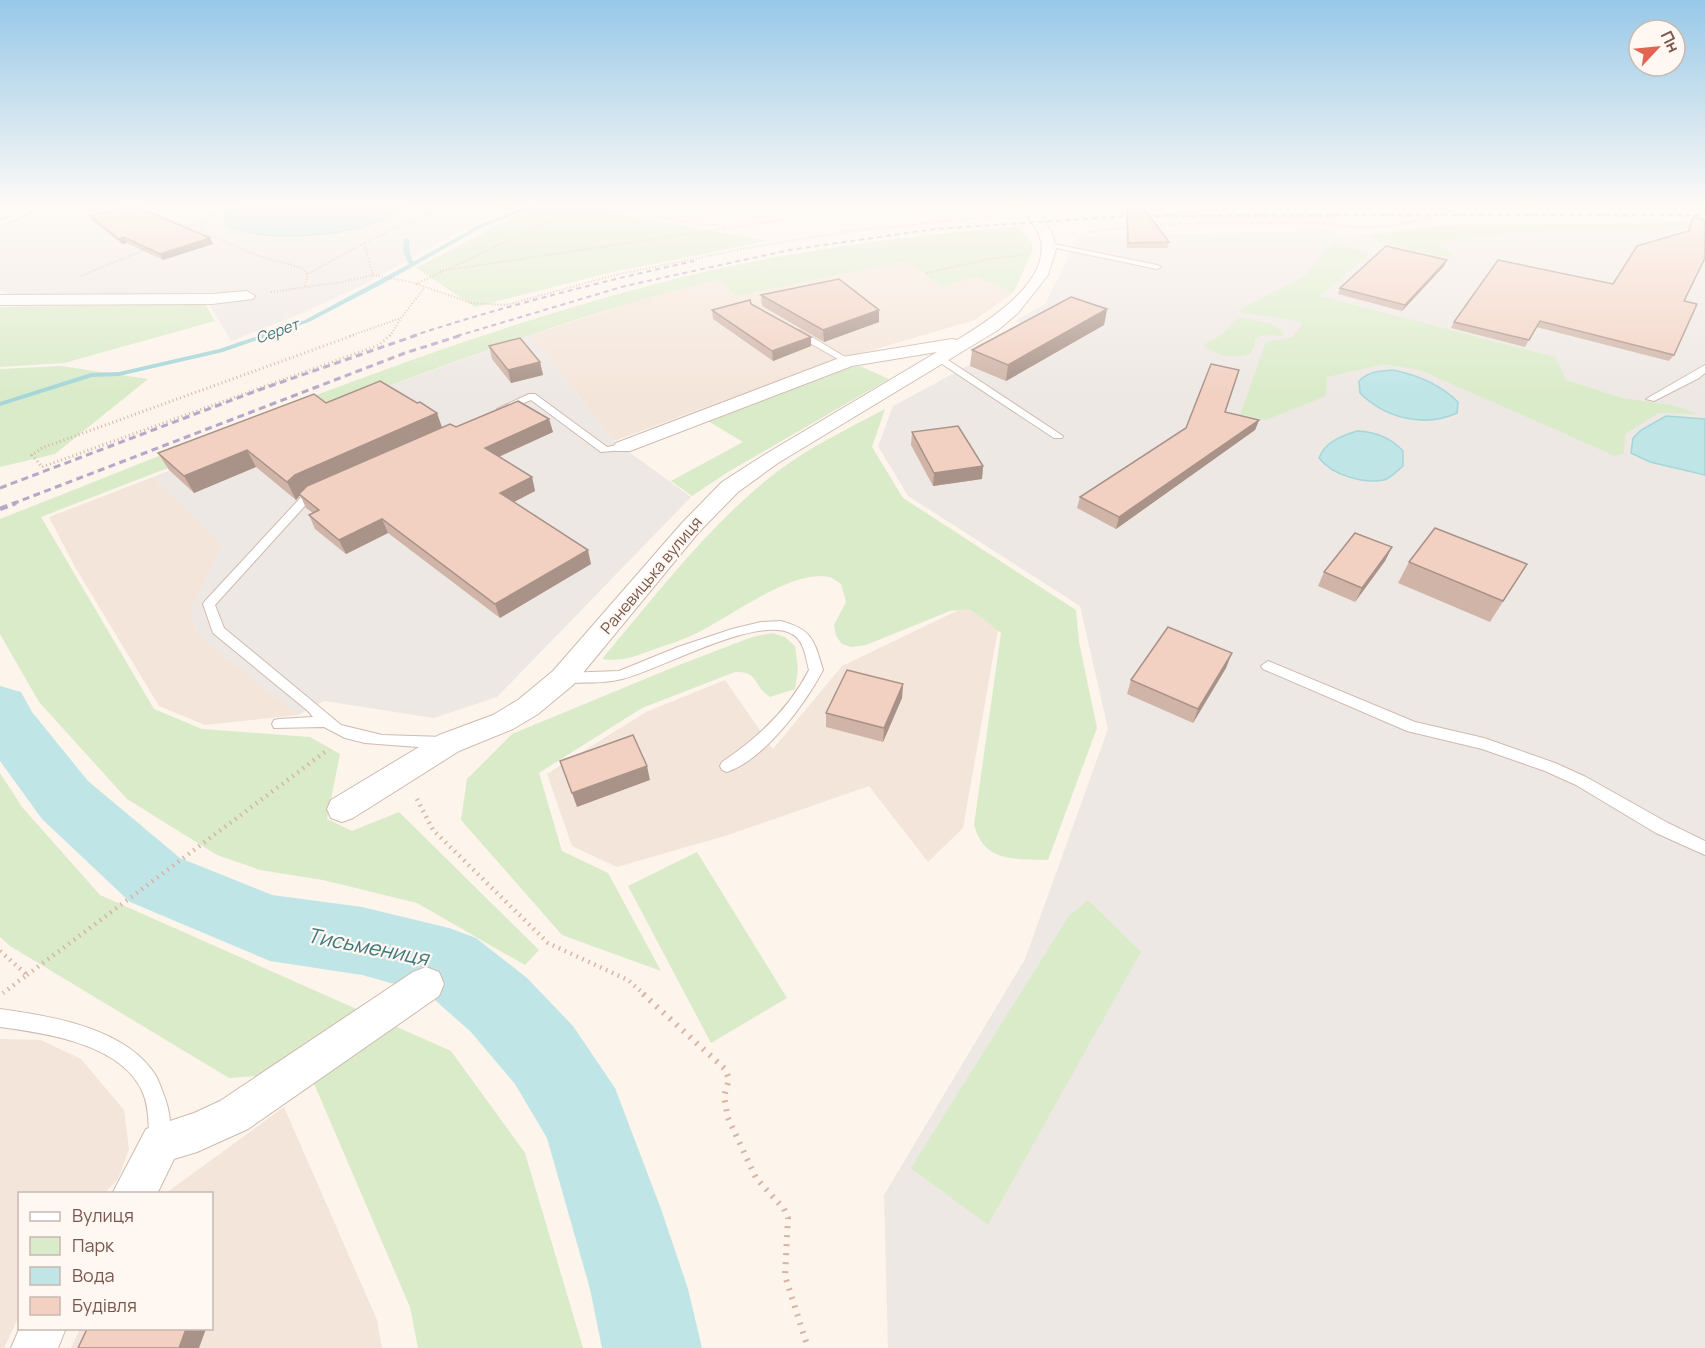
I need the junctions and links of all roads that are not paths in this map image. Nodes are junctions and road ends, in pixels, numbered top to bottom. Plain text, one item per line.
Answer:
1 (1040, 268) edge
2 (247, 296) road end
3 (0, 300) edge
4 (786, 326) edge
5 (964, 342) junction
6 (939, 358) junction
7 (848, 361) junction
8 (1705, 368) edge
9 (1651, 399) dead end
10 (489, 415) edge
11 (1058, 436) dead end
12 (623, 447) joint
13 (329, 486) edge
14 (1268, 666) dead end
15 (563, 678) junction
16 (326, 722) junction
17 (279, 724) dead end
18 (449, 743) junction
19 (727, 766) dead end
20 (342, 809) dead end
21 (1705, 848) edge
22 (426, 984) dead end
23 (0, 1018) edge
24 (160, 1143) junction
25 (134, 1192) edge
26 (43, 1330) edge
27 (34, 1348) edge

1 - 5 street, Раневицька вулиця
2 - 3 street
4 - 7 lane
5 - 6 street, Раневицька вулиця
5 - 7 street, Раневицька вулиця
6 - 11 lane
6 - 15 street, Раневицька вулиця
7 - 12 street, Раневицька вулиця
8 - 9 lane
10 - 12 lane
13 - 16 lane
14 - 21 lane
15 - 18 street, Раневицька вулиця
15 - 19 lane
16 - 17 lane
16 - 18 lane
18 - 20 street, Раневицька вулиця
22 - 24 street
23 - 24 lane
24 - 25 street
26 - 27 street

